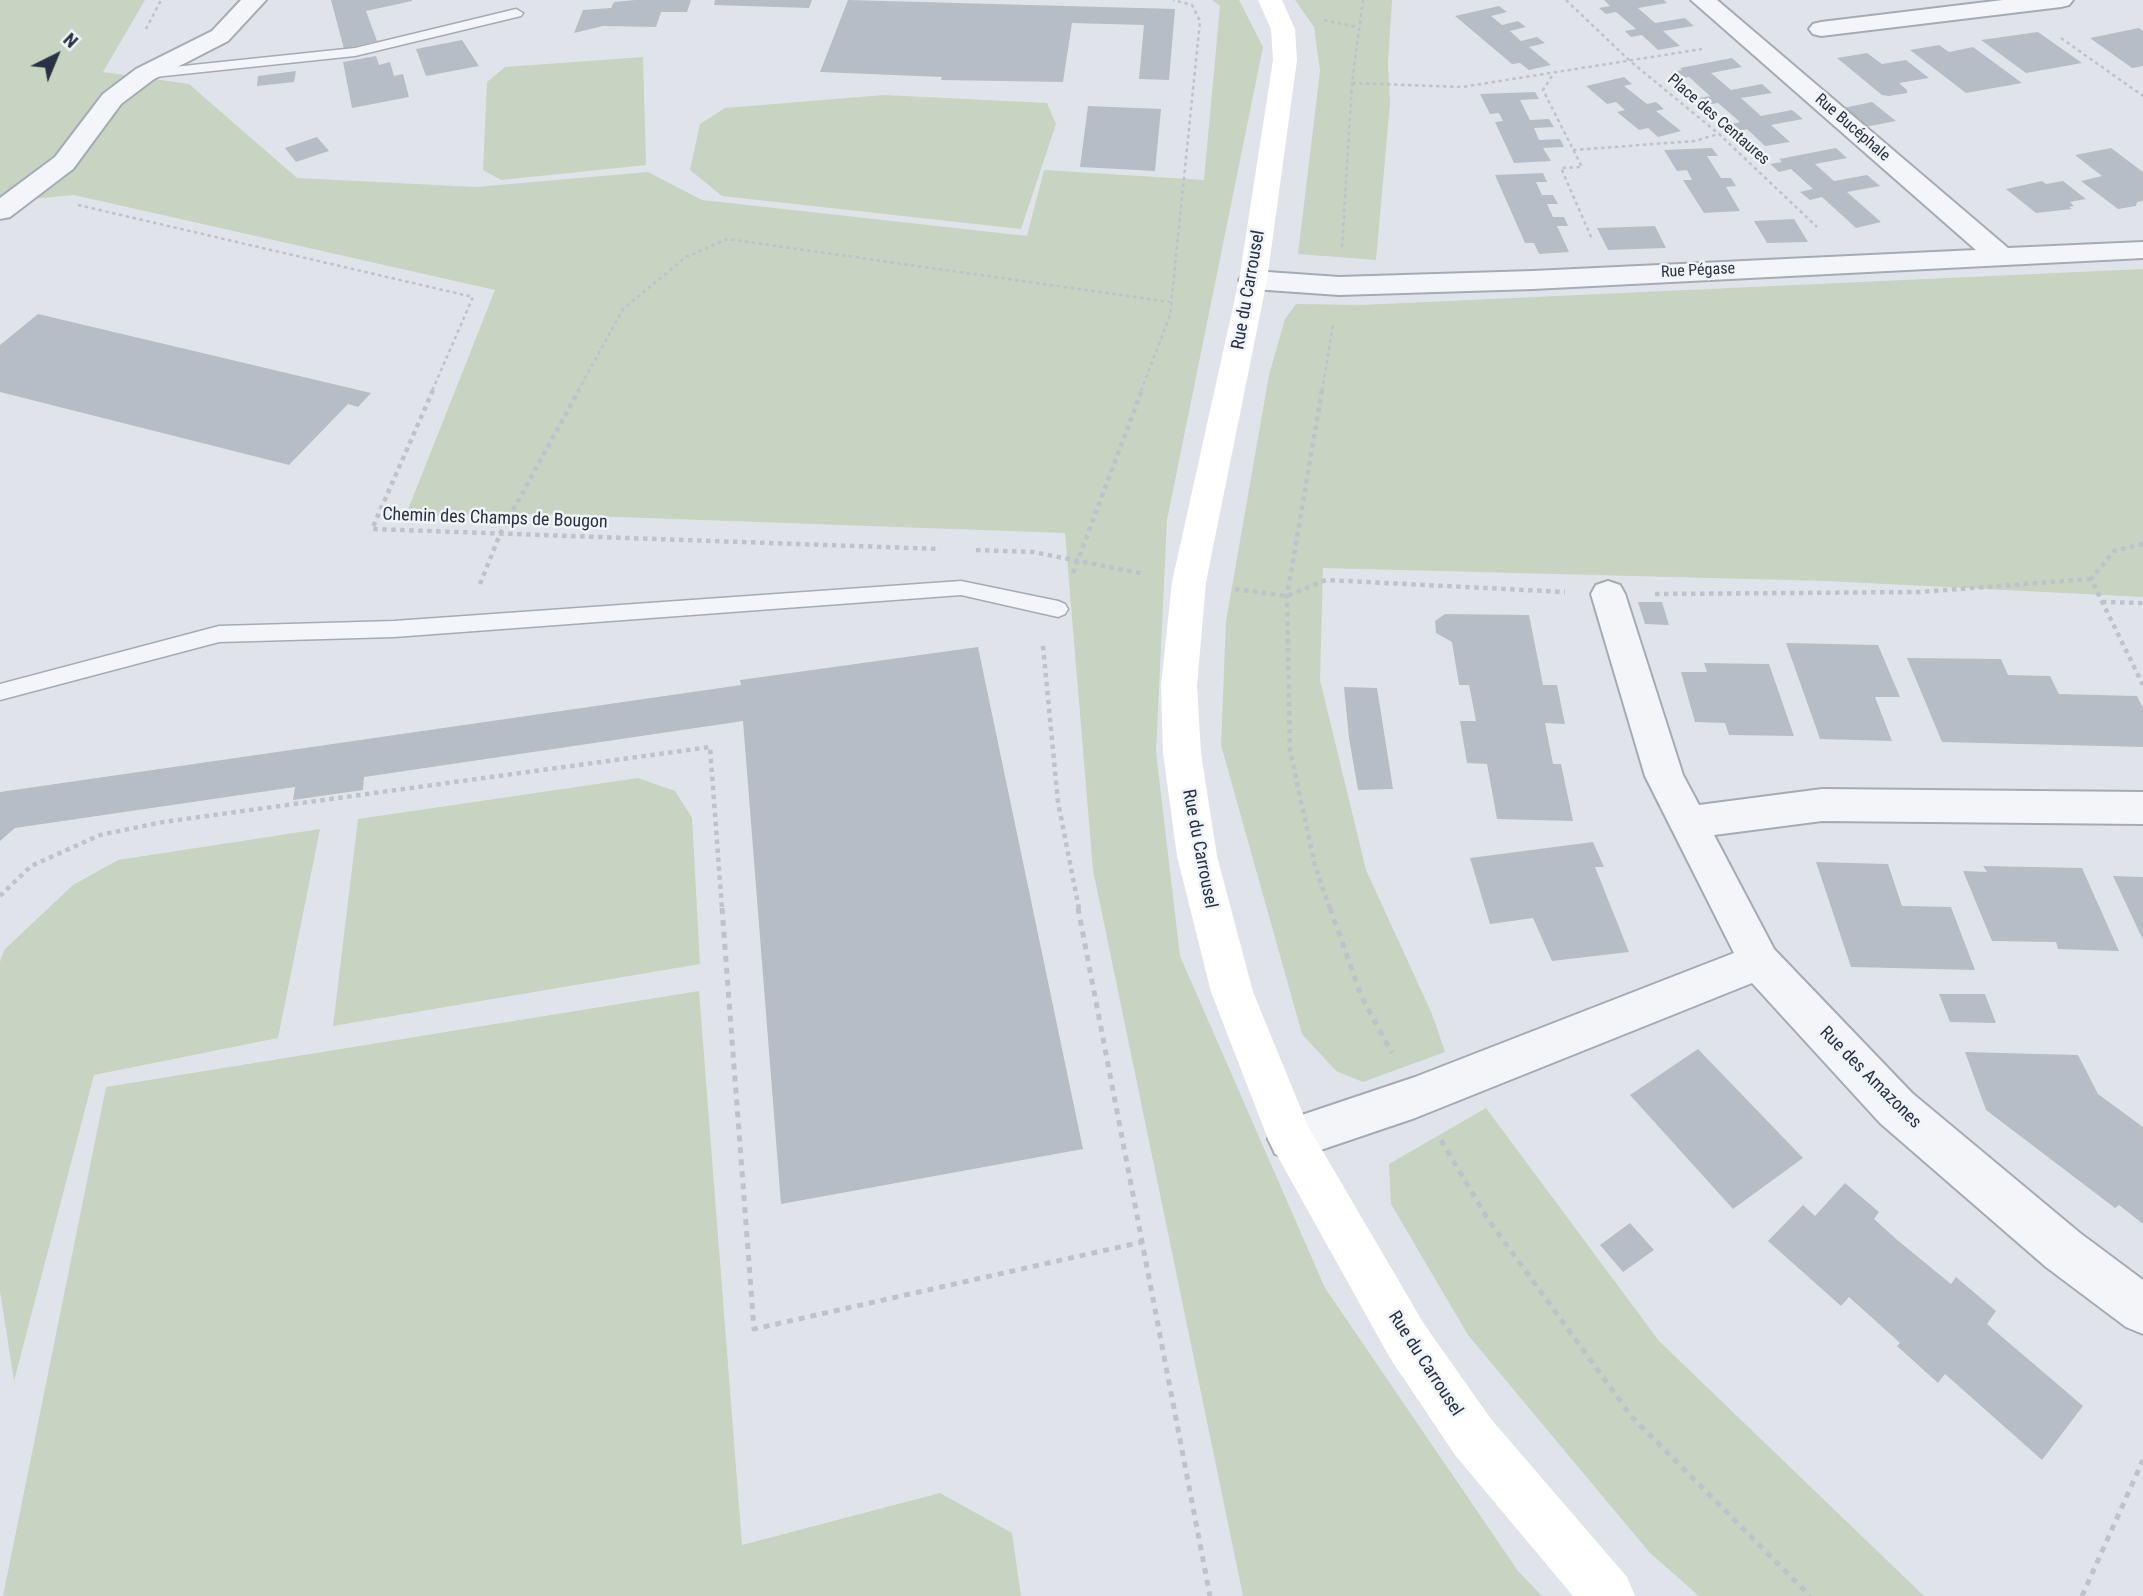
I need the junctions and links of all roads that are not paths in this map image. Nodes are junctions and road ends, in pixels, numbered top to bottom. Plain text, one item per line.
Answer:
1 (254, 0) edge
2 (1270, 0) edge
3 (1703, 0) edge
4 (2061, 0) edge
5 (2009, 3) edge
6 (516, 13) dead end
7 (1821, 29) dead end
8 (145, 74) junction
9 (0, 211) edge
10 (2143, 250) edge
11 (2001, 257) junction
12 (1253, 280) junction
13 (1608, 594) road end
14 (1058, 609) road end
15 (0, 692) edge
16 (2143, 808) edge
17 (1688, 822) junction
18 (1759, 962) junction
19 (1291, 1139) junction
20 (2143, 1311) edge
21 (1608, 1596) edge

1 - 8 street
2 - 12 street, Rue du Carrousel
3 - 11 street, Rue Bucéphale
4 - 5 street
5 - 7 street
6 - 8 lane
8 - 9 street
10 - 11 street, Rue Pégase
11 - 12 street, Rue Pégase
12 - 19 street, Rue du Carrousel
13 - 17 street, Rue des Amazones
14 - 15 lane
16 - 17 street
17 - 18 street, Rue des Amazones
18 - 19 street
18 - 20 street, Rue des Amazones
19 - 21 street, Rue du Carrousel

